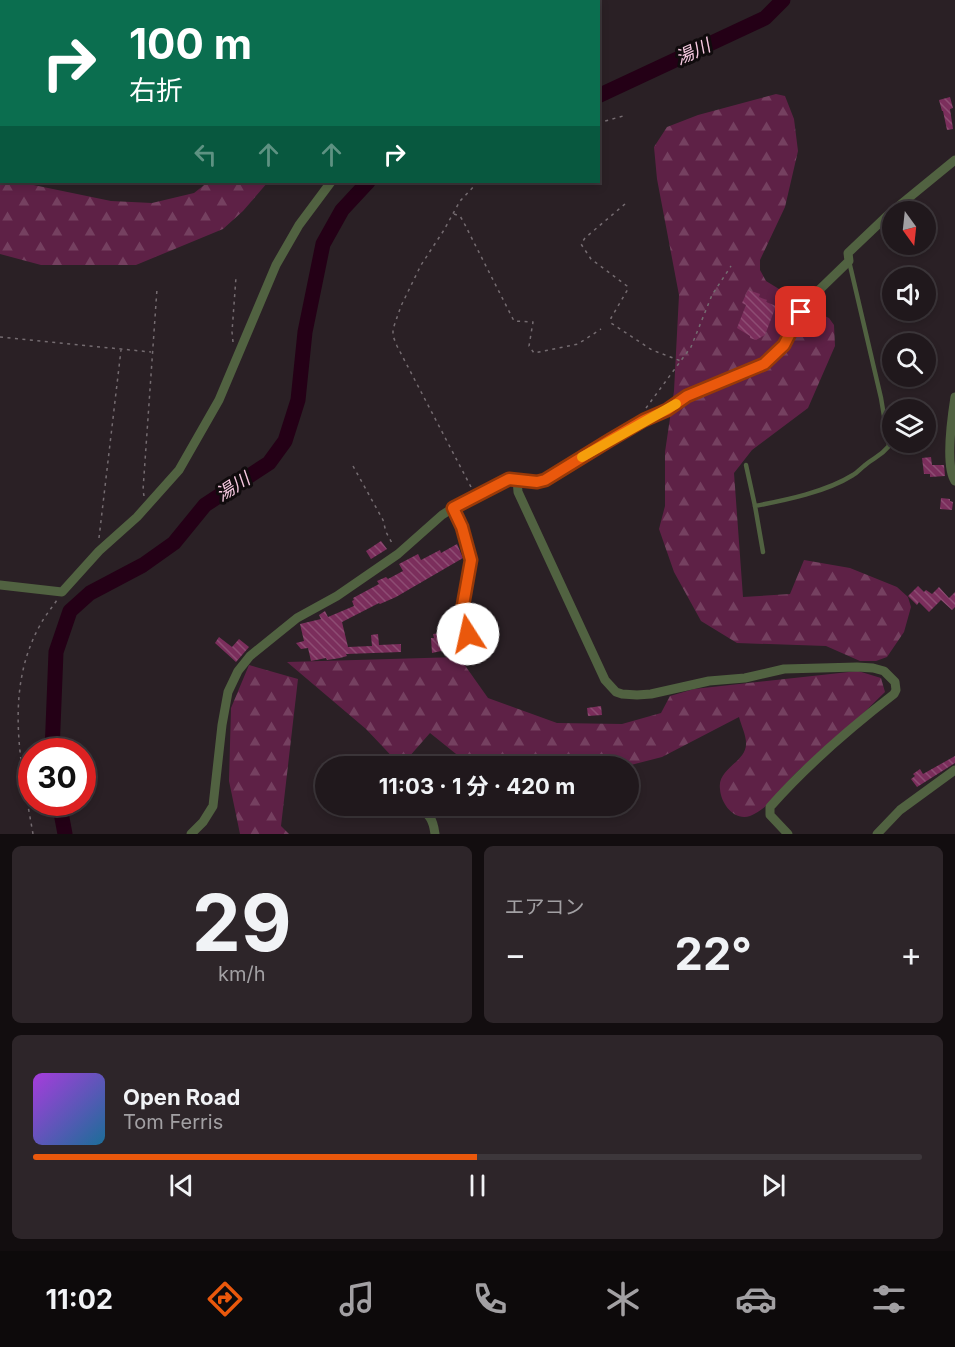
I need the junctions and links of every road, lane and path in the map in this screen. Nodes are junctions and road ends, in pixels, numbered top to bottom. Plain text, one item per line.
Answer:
1 (623, 116) dead end
2 (600, 122) edge
3 (955, 160) edge
4 (330, 183) edge
5 (477, 183) edge
6 (626, 204) dead end
7 (453, 213) junction
8 (849, 261) junction
9 (731, 266) dead end
10 (236, 277) dead end
11 (157, 289) dead end
12 (601, 329) dead end
13 (0, 337) edge
14 (121, 350) junction
15 (153, 352) junction
16 (236, 357) junction
17 (681, 361) junction
18 (955, 397) edge
19 (644, 420) junction
20 (746, 465) dead end
21 (353, 466) dead end
22 (517, 479) junction
23 (955, 481) edge
24 (476, 496) junction
25 (149, 504) junction
26 (754, 506) junction
27 (453, 508) junction
28 (99, 551) junction
29 (764, 552) dead end
30 (398, 554) junction
31 (0, 585) edge
32 (62, 592) junction
33 (468, 634) dead end
34 (955, 770) edge
35 (431, 816) edge
36 (33, 834) edge
37 (191, 834) edge
38 (435, 834) edge
39 (788, 834) edge
40 (877, 834) edge

1 - 2 path
3 - 8 street
4 - 16 street
5 - 7 path
6 - 17 path
7 - 12 path
7 - 24 path
8 - 19 street
8 - 26 lane
9 - 17 path
10 - 16 path
11 - 15 path
13 - 14 path
14 - 15 path
14 - 28 path
15 - 25 path
16 - 25 street
17 - 19 path
18 - 23 street
19 - 22 street
20 - 26 lane
21 - 30 path
22 - 24 street
22 - 39 street
24 - 27 street
25 - 28 street
26 - 29 lane
27 - 30 street
27 - 33 street
28 - 32 street
30 - 37 street
31 - 32 street
32 - 36 path
34 - 40 street
35 - 38 street

